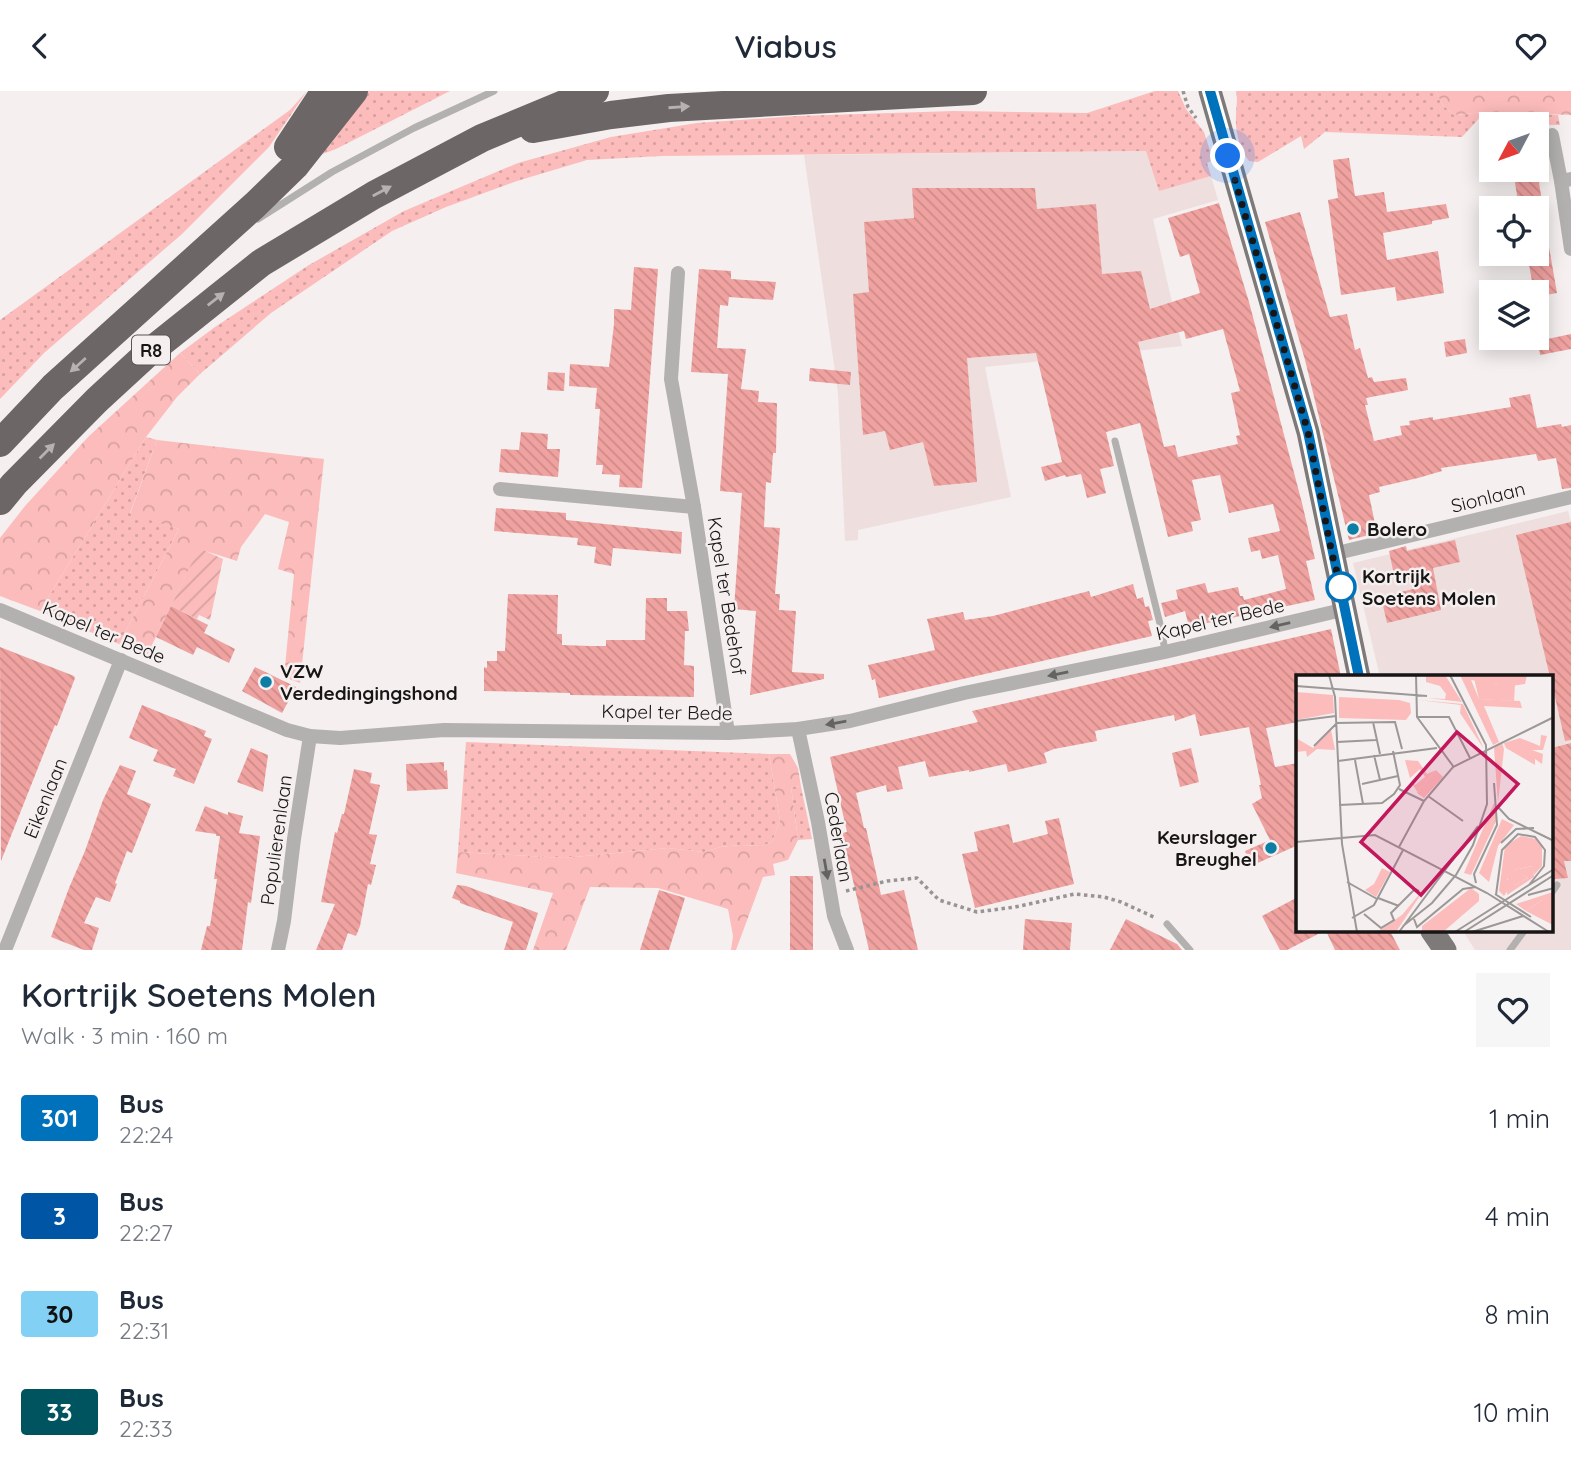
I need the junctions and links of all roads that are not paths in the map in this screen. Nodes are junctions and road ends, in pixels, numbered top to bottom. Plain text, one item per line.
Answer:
1 (325, 91) edge
2 (354, 91) edge
3 (494, 91) edge
4 (595, 91) edge
5 (973, 91) edge
6 (1210, 91) edge
7 (1552, 135) dead end
8 (482, 138) junction
9 (1566, 180) edge
10 (252, 223) dead end
11 (232, 237) dead end
12 (1570, 239) edge
13 (190, 264) junction
14 (678, 273) dead end
15 (1115, 441) dead end
16 (0, 443) edge
17 (500, 489) dead end
18 (1571, 497) edge
19 (0, 501) edge
20 (694, 507) junction
21 (1332, 554) junction
22 (1346, 609) junction
23 (0, 610) edge
24 (1165, 652) junction
25 (121, 660) junction
26 (1359, 675) edge
27 (799, 729) junction
28 (729, 733) junction
29 (310, 736) junction
30 (1557, 885) dead end
31 (1554, 889) edge
32 (1167, 924) road end
33 (1433, 933) edge
34 (1523, 933) edge
35 (5, 950) edge
36 (278, 950) edge
37 (847, 950) edge
38 (1190, 950) edge
39 (1446, 950) edge
40 (1510, 950) edge

1 - 13 highway
2 - 13 highway
3 - 10 lane
4 - 8 highway, R8
8 -> 5 highway, R8
6 - 21 main road
7 - 9 street
19 -> 8 highway, R8
9 - 12 street
11 - 13 lane
13 -> 16 highway, R8
14 - 20 street, Kapel ter Bedehof
15 - 24 lane
17 - 20 street, Kapel ter Bedehof
18 - 21 street, Sionlaan
20 - 28 street, Kapel ter Bedehof
21 - 22 main road
22 -> 24 street, Kapel ter Bede
22 - 26 main road
23 - 25 street, Kapel ter Bede
24 -> 27 street, Kapel ter Bede
25 - 29 street, Kapel ter Bede
25 - 35 street, Eikenlaan
27 - 28 street, Kapel ter Bede
27 -> 37 street, Cederlaan
28 - 29 street, Kapel ter Bede
29 - 36 street, Populierenlaan
30 - 31 lane
32 - 38 lane
33 - 39 main road
34 - 40 lane

